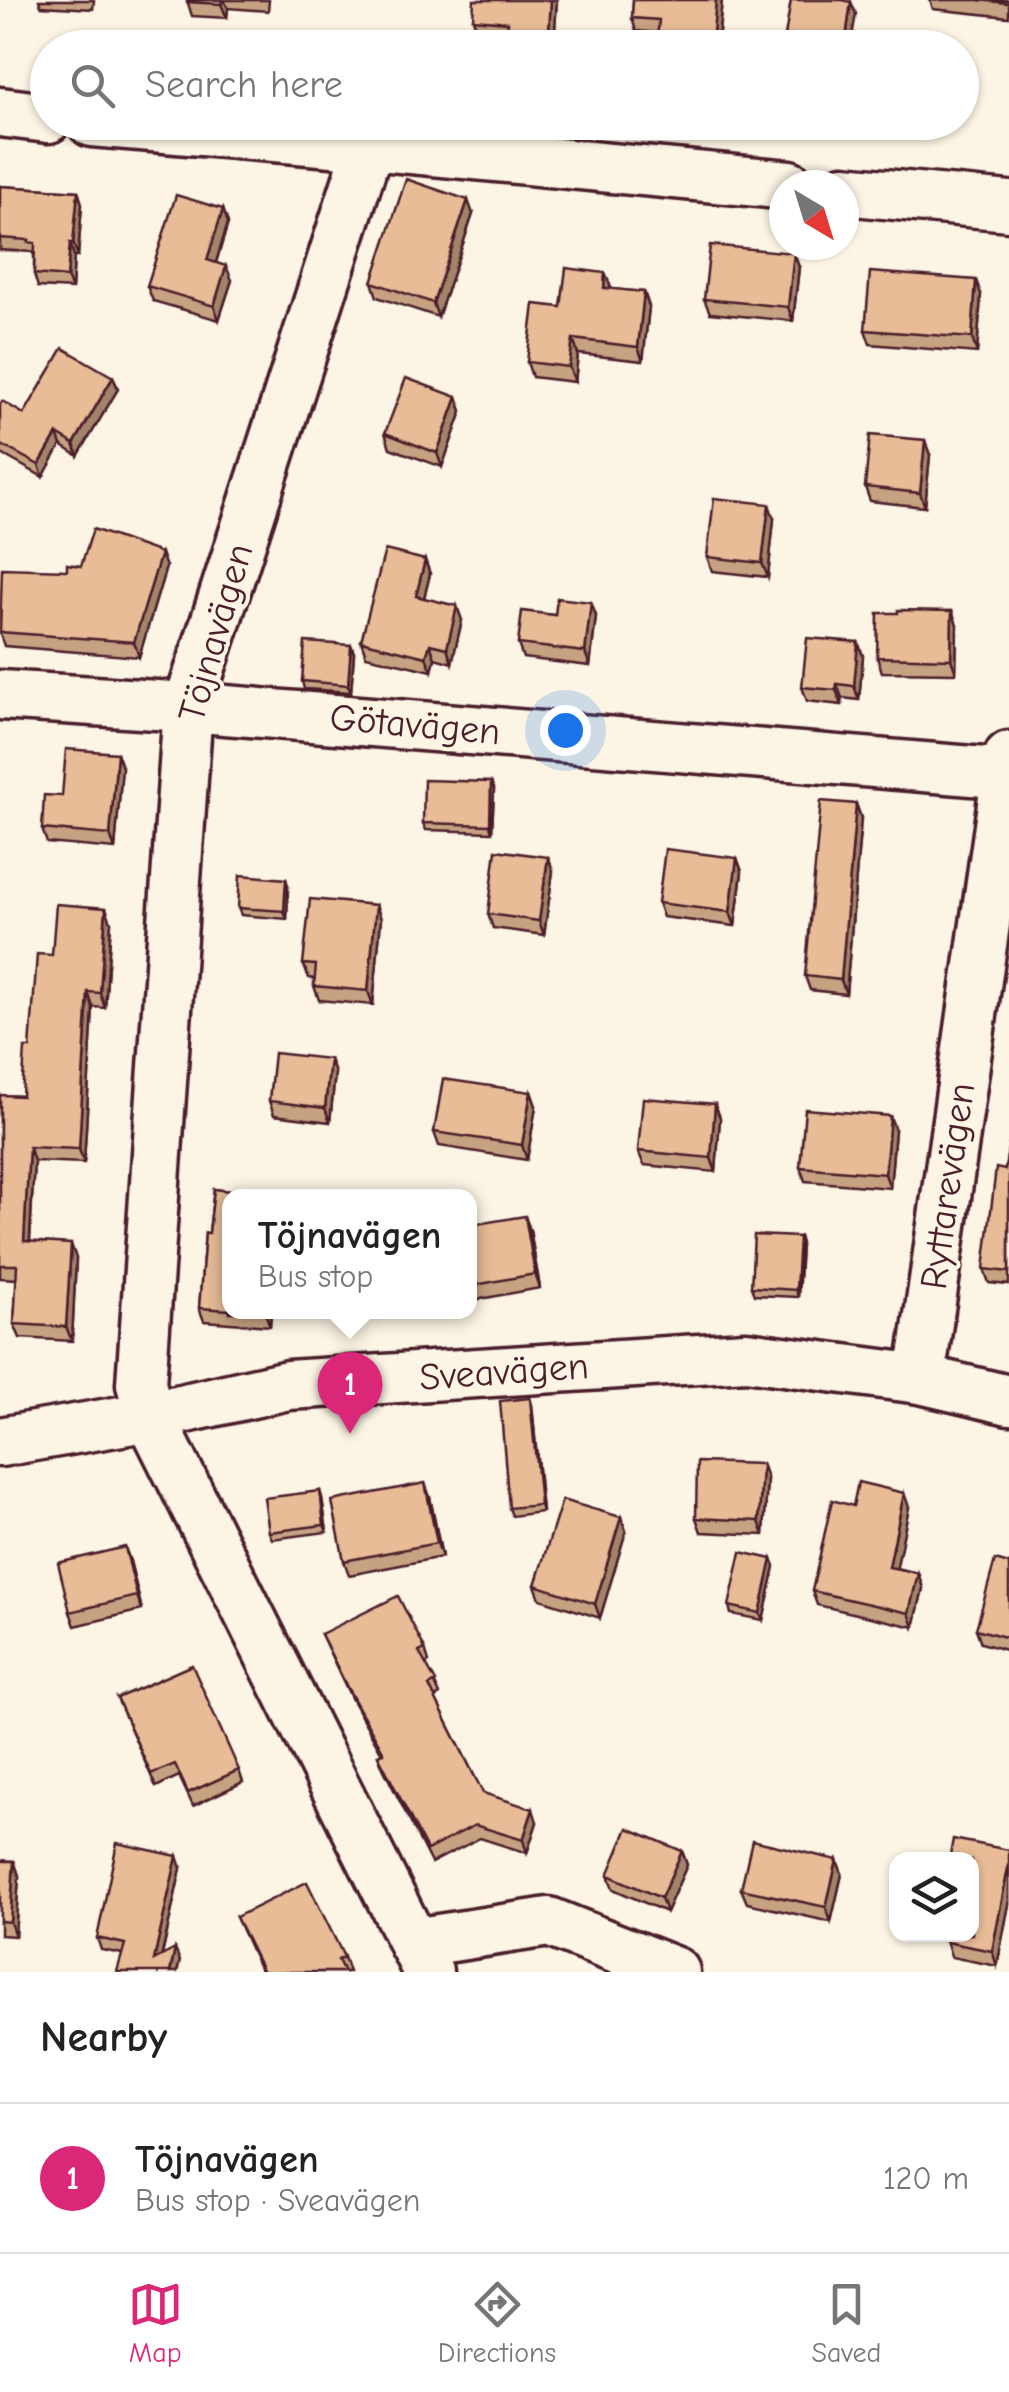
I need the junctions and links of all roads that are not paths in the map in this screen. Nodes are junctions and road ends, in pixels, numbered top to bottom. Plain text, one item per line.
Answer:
1 (0, 112) edge
2 (30, 116) edge
3 (310, 140) edge
4 (370, 145) junction
5 (769, 183) edge
6 (859, 191) edge
7 (1009, 206) edge
8 (0, 696) edge
9 (188, 707) junction
10 (1008, 768) edge
11 (920, 1379) junction
12 (1009, 1400) edge
13 (150, 1416) junction
14 (0, 1442) edge
15 (421, 1957) edge
16 (675, 1972) edge

1 - 2 street
3 - 4 street
4 - 5 street
4 - 9 street, Töjnavägen
6 - 7 street
8 - 9 street, Götavägen
9 - 10 street, Götavägen
9 - 13 street, Töjnavägen
10 - 11 street, Ryttarevägen
11 - 12 street, Sveavägen
11 - 13 street, Sveavägen
13 - 14 street, Sveavägen
13 - 15 street, Töjnavägen
15 - 16 street

